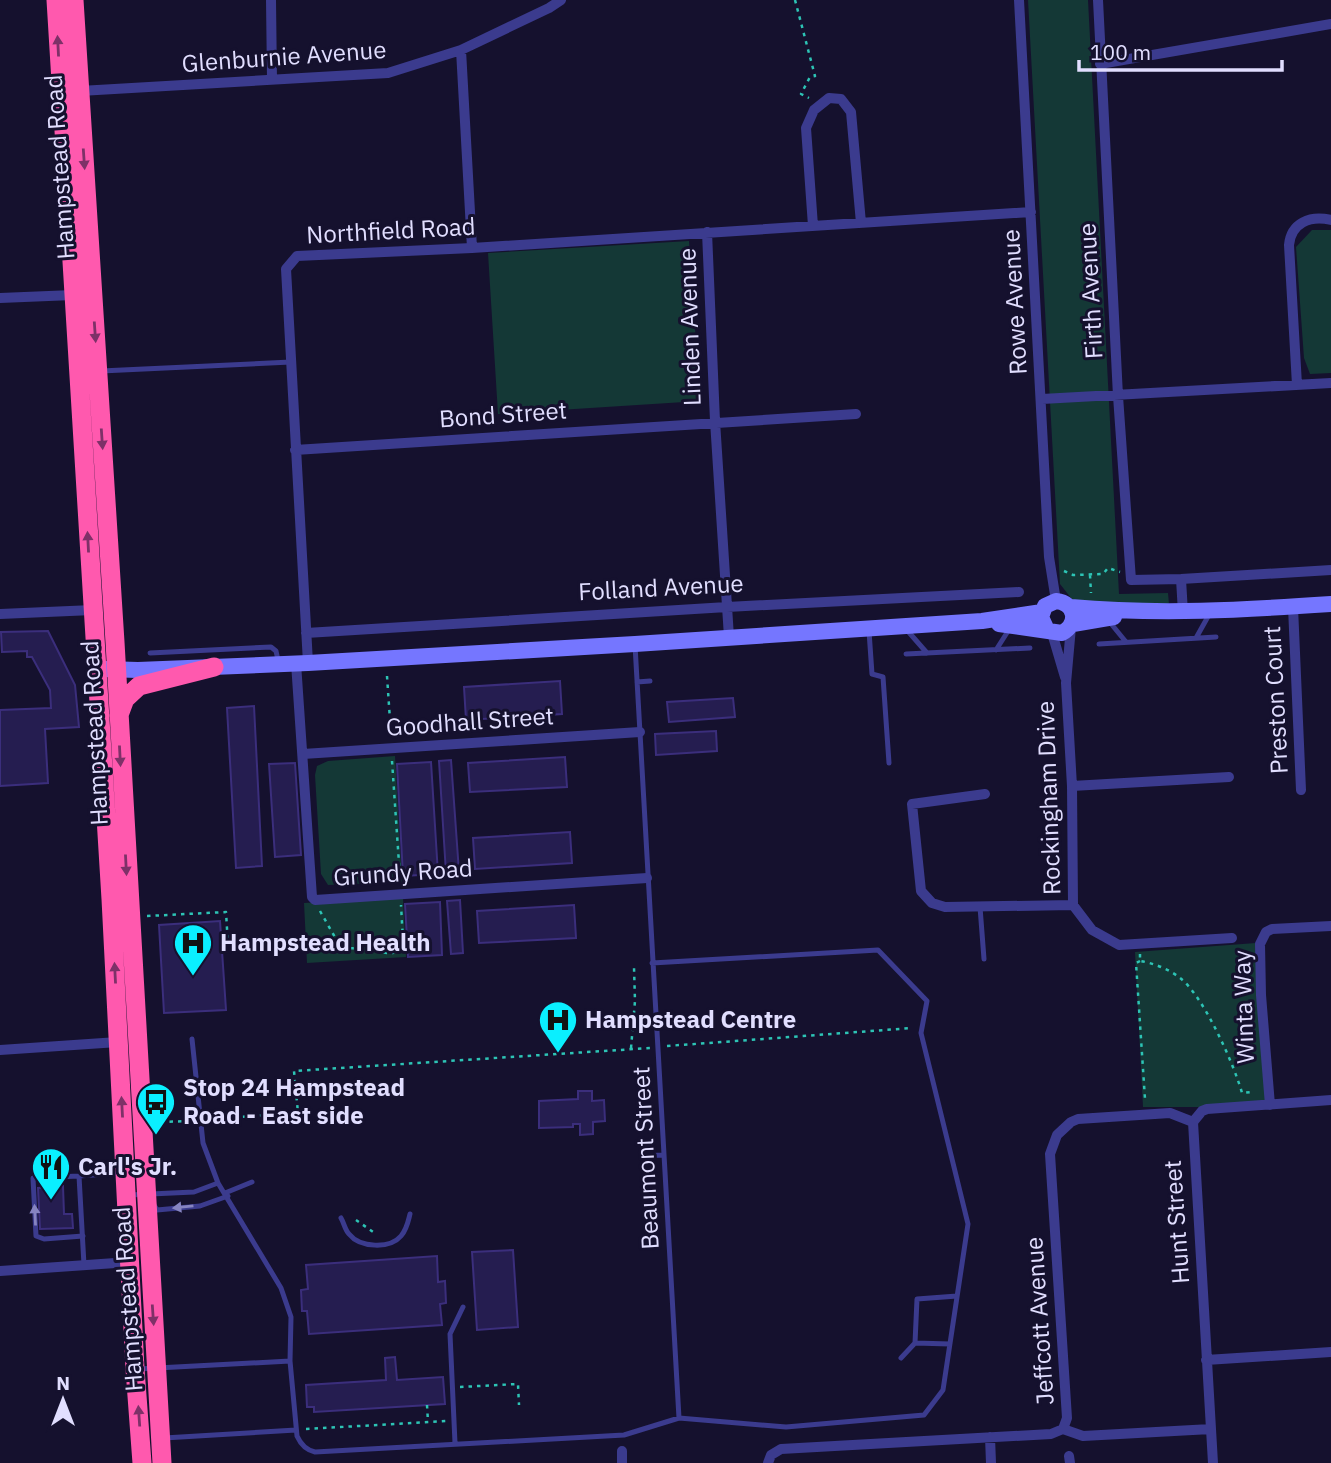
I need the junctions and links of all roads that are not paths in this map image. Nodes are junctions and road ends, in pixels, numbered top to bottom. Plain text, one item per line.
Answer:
1 (56, 0) edge
2 (74, 0) edge
3 (271, 0) edge
4 (561, 0) edge
5 (1019, 0) edge
6 (1098, 0) edge
7 (1331, 24) edge
8 (461, 50) junction
9 (1100, 64) junction
10 (272, 80) junction
11 (71, 92) junction
12 (1031, 212) junction
13 (1331, 220) edge
14 (861, 223) junction
15 (813, 226) junction
16 (707, 232) junction
17 (472, 248) junction
18 (83, 294) junction
19 (0, 298) edge
20 (290, 362) junction
21 (97, 371) junction
22 (1331, 383) edge
23 (1297, 385) junction
24 (1118, 396) junction
25 (1042, 399) junction
26 (856, 414) dead end
27 (715, 421) junction
28 (295, 450) junction
29 (1331, 570) edge
30 (1181, 579) junction
31 (1019, 592) dead end
32 (1331, 604) edge
33 (727, 607) junction
34 (1293, 607) junction
35 (1211, 610) junction
36 (93, 611) junction
37 (1042, 612) junction
38 (1137, 613) junction
39 (1183, 613) junction
40 (0, 614) edge
41 (1068, 615) junction
42 (1107, 618) junction
43 (982, 621) junction
44 (1012, 625) junction
45 (903, 626) junction
46 (868, 628) junction
47 (1050, 631) junction
48 (306, 634) junction
49 (729, 637) junction
50 (1216, 637) dead end
51 (1196, 638) junction
52 (1126, 642) junction
53 (635, 644) junction
54 (1100, 644) dead end
55 (1030, 648) dead end
56 (996, 650) junction
57 (150, 653) dead end
58 (927, 653) junction
59 (906, 654) dead end
60 (205, 662) junction
61 (294, 664) junction
62 (96, 668) junction
63 (116, 670) junction
64 (650, 681) dead end
65 (637, 682) junction
66 (1066, 683) junction
67 (119, 716) junction
68 (640, 732) junction
69 (303, 754) junction
70 (889, 764) dead end
71 (1228, 778) dead end
72 (1072, 786) junction
73 (1301, 790) dead end
74 (985, 794) dead end
75 (647, 877) junction
76 (1073, 905) junction
77 (980, 907) junction
78 (1331, 926) edge
79 (1231, 938) dead end
80 (984, 959) dead end
81 (652, 963) junction
82 (192, 1039) dead end
83 (127, 1041) junction
84 (0, 1051) edge
85 (1331, 1100) edge
86 (1270, 1105) junction
87 (1193, 1122) junction
88 (663, 1155) junction
89 (643, 1156) dead end
90 (125, 1173) junction
91 (79, 1176) junction
92 (253, 1182) dead end
93 (218, 1183) junction
94 (227, 1194) junction
95 (136, 1195) junction
96 (410, 1214) dead end
97 (341, 1218) dead end
98 (83, 1236) junction
99 (139, 1262) junction
100 (84, 1265) junction
101 (0, 1271) edge
102 (957, 1296) junction
103 (463, 1307) dead end
104 (915, 1343) junction
105 (950, 1344) junction
106 (1331, 1352) edge
107 (901, 1358) dead end
108 (1206, 1360) junction
109 (290, 1361) junction
110 (135, 1369) junction
111 (157, 1369) junction
112 (679, 1418) junction
113 (1063, 1429) junction
114 (1211, 1429) junction
115 (296, 1430) junction
116 (990, 1437) junction
117 (161, 1438) junction
118 (455, 1443) junction
119 (622, 1451) dead end
120 (142, 1463) edge
121 (162, 1463) edge
122 (622, 1463) edge
123 (768, 1463) edge
124 (991, 1463) edge
125 (1213, 1463) edge

11 -> 1 highway, Hampstead Road
2 - 11 highway, Hampstead Road
3 - 10 street
4 - 8 street, Glenburnie Avenue
5 - 12 street, Rowe Avenue
6 - 9 street, Firth Avenue
7 - 9 street
8 - 10 street, Glenburnie Avenue
8 - 17 street
9 - 24 street, Firth Avenue
10 - 11 street, Glenburnie Avenue
11 - 18 highway, Hampstead Road
12 - 14 street, Northfield Road
12 - 25 street, Rowe Avenue
13 - 23 street
14 - 15 street, Northfield Road
14 - 15 street
15 - 16 street, Northfield Road
16 - 17 street, Northfield Road
16 - 27 street, Linden Avenue
17 - 20 street, Northfield Road
18 - 19 street
18 -> 21 highway, Hampstead Road
36 -> 18 highway, Hampstead Road
20 - 21 lane
20 - 28 street, Northfield Road
21 -> 63 highway, Hampstead Road
22 - 23 street
23 - 24 street
24 - 25 street
24 - 30 street, Firth Avenue
25 - 41 street, Rowe Avenue
26 - 27 street, Linden Avenue
27 - 28 street, Bond Street
27 - 33 street, Linden Avenue
28 - 48 street, Northfield Road
29 - 30 street
30 - 39 street
31 - 33 street, Folland Avenue
32 - 34 street
33 - 48 street, Folland Avenue
33 - 49 street, Linden Avenue
34 - 35 street
34 - 73 street, Preston Court
35 - 39 street
35 - 51 lane
36 - 40 street
36 - 62 highway, Hampstead Road
37 - 41 street
37 - 43 street
37 - 47 street
38 - 39 street
38 - 41 street
38 - 42 street
41 - 42 street
41 - 47 street
41 - 66 street, Rockingham Drive
42 - 52 lane
43 - 44 street
43 - 45 street
44 - 47 street
44 - 56 lane
45 - 46 street
45 - 58 lane
46 - 49 street
46 - 70 lane
47 - 66 street, Rockingham Drive
48 - 61 street, Northfield Road
49 - 53 street
50 - 51 lane
51 - 52 lane
52 - 54 lane
53 - 61 street
53 - 65 lane, Beaumont Street
55 - 56 lane
56 - 58 lane
57 - 60 lane
58 - 59 lane
60 - 61 street
60 - 63 street
60 - 67 highway
61 - 69 street, Grundy Road
62 - 63 street
83 -> 62 highway, Hampstead Road
63 - 67 highway, Hampstead Road
64 - 65 lane
65 - 68 lane, Beaumont Street
66 - 72 street, Rockingham Drive
67 -> 83 highway, Hampstead Road
68 - 69 street, Goodhall Street
68 - 75 lane, Beaumont Street
69 - 75 street, Grundy Road
71 - 72 street
72 - 76 street, Rockingham Drive
74 - 77 street
75 - 81 lane, Beaumont Street
76 - 77 street
76 - 79 street, Rockingham Drive
77 - 80 lane
78 - 86 street, Winta Way
81 - 88 lane, Beaumont Street
81 - 102 lane
82 - 93 lane
83 - 84 street
90 -> 83 highway, Hampstead Road
83 - 95 highway, Hampstead Road
85 - 86 street
86 - 87 street
87 - 108 street, Hunt Street
87 - 113 street, Jeffcott Avenue
88 - 89 lane
88 - 112 lane, Beaumont Street
90 - 91 lane
90 - 95 highway, Hampstead Road
91 - 98 lane
98 -> 91 lane
92 - 94 lane
93 - 94 lane
93 - 95 lane
94 -> 95 lane
94 - 109 lane
95 - 99 highway, Hampstead Road
96 - 97 lane
98 - 100 lane
99 - 100 street
99 - 110 highway, Hampstead Road
99 -> 111 highway, Hampstead Road
100 - 101 street
102 - 104 lane
102 - 105 lane
103 - 118 lane
104 - 105 lane
104 - 107 lane
105 - 112 lane
106 - 108 street
108 - 114 street, Hunt Street
109 - 111 lane
109 - 115 lane
110 - 111 lane
120 -> 110 highway, Hampstead Road
111 - 117 highway, Hampstead Road
112 - 118 lane
113 - 114 street
113 - 116 street, Jeffcott Avenue
114 - 125 street, Hunt Street
115 - 117 lane
115 - 118 lane
116 - 123 street, Jeffcott Avenue
116 - 124 street
117 - 121 highway, Hampstead Road
119 - 122 street

